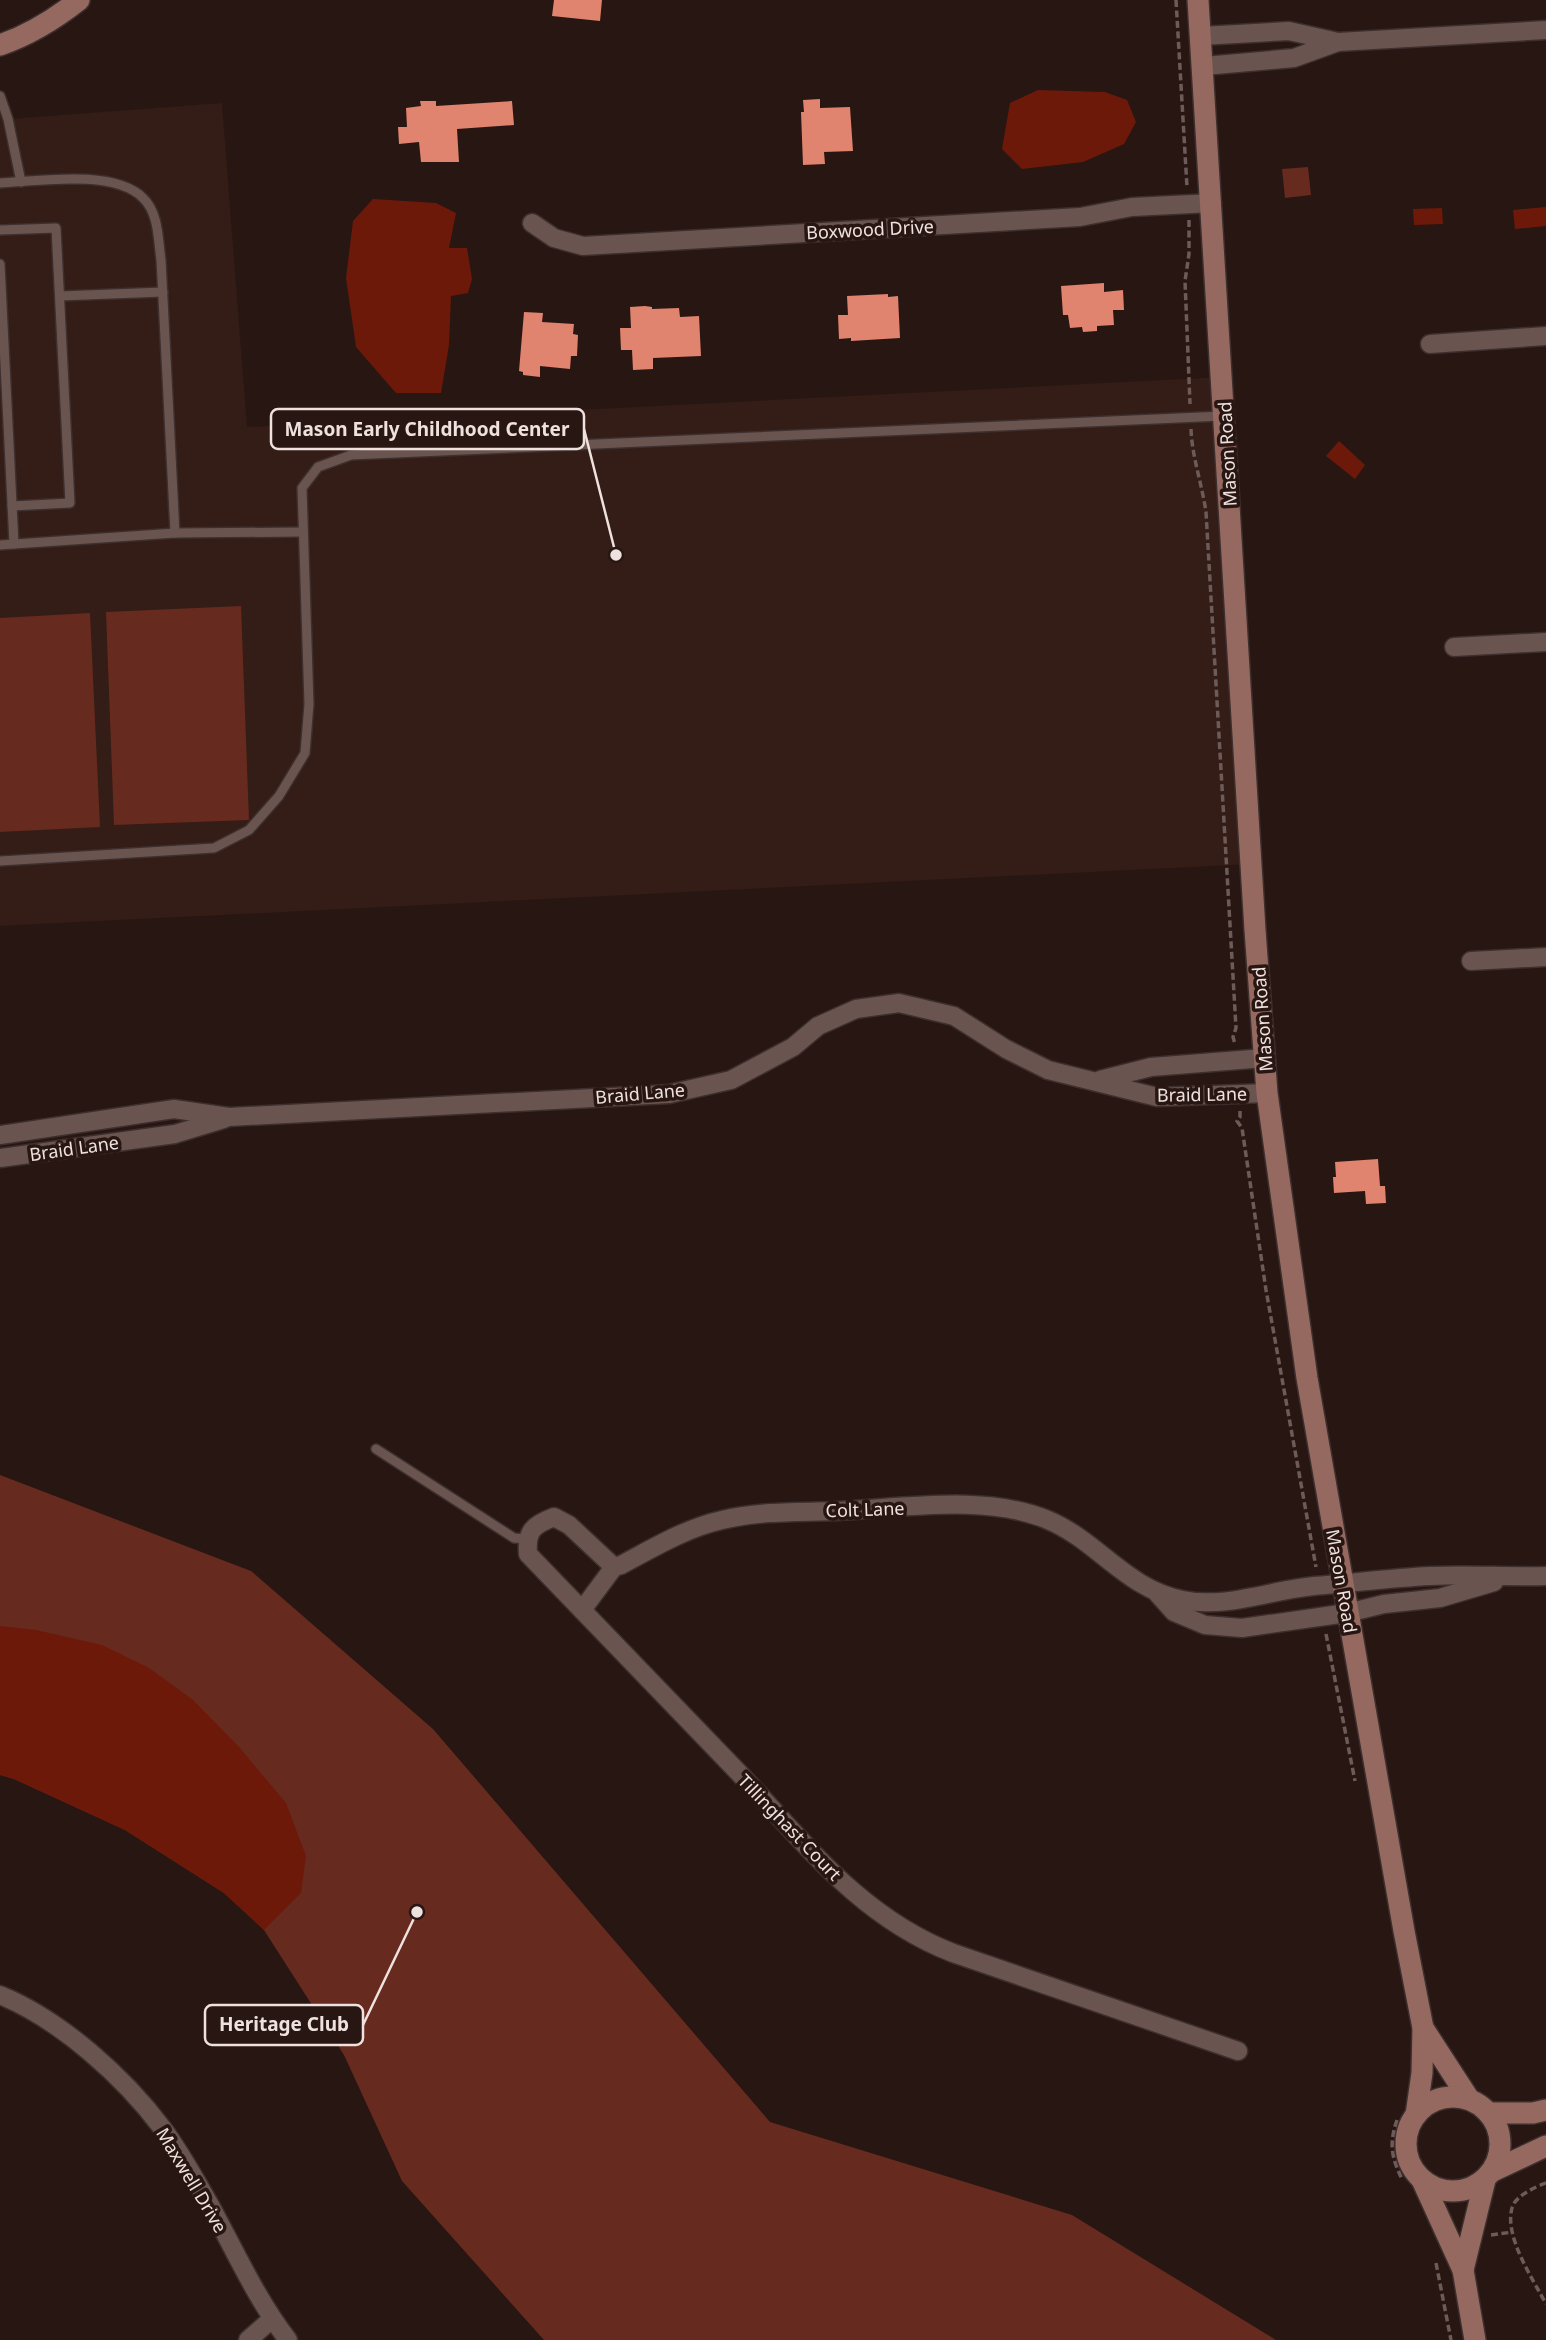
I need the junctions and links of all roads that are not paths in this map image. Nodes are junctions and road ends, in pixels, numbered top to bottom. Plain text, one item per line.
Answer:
1 (79, 0) edge
2 (1198, 0) edge
3 (1546, 30) edge
4 (1201, 36) junction
5 (1338, 42) junction
6 (0, 45) edge
7 (1204, 66) junction
8 (0, 96) edge
9 (21, 182) junction
10 (0, 183) edge
11 (1212, 203) junction
12 (532, 223) dead end
13 (0, 230) edge
14 (0, 264) edge
15 (163, 292) junction
16 (60, 296) junction
17 (1546, 336) edge
18 (1430, 344) dead end
19 (1224, 416) junction
20 (12, 506) junction
21 (303, 532) junction
22 (175, 533) junction
23 (14, 544) junction
24 (0, 545) edge
25 (1546, 642) edge
26 (1454, 647) dead end
27 (0, 861) edge
28 (1546, 957) edge
29 (1471, 961) dead end
30 (1265, 1058) junction
31 (1097, 1081) junction
32 (1267, 1093) junction
33 (229, 1117) junction
34 (0, 1135) edge
35 (0, 1158) edge
36 (376, 1449) dead end
37 (527, 1539) junction
38 (614, 1567) junction
39 (1546, 1576) edge
40 (1511, 1577) junction
41 (1342, 1584) junction
42 (1156, 1592) junction
43 (582, 1610) junction
44 (1347, 1614) junction
45 (0, 1995) edge
46 (1423, 2028) junction
47 (1238, 2051) dead end
48 (1469, 2099) junction
49 (1546, 2110) edge
50 (1489, 2112) junction
51 (1407, 2113) junction
52 (1546, 2146) edge
53 (1489, 2176) junction
54 (1415, 2184) junction
55 (1463, 2270) junction
56 (272, 2319) junction
57 (248, 2340) edge
58 (288, 2340) edge
59 (1475, 2340) edge

1 - 6 main road
2 - 4 main road, Mason Road
3 - 5 street
4 - 5 street
4 - 7 main road, Mason Road
5 - 7 street
7 - 11 main road, Mason Road
8 - 9 lane
9 - 10 lane
9 - 15 lane
11 - 12 street, Boxwood Drive
11 - 19 main road, Mason Road
13 - 16 lane
14 - 20 lane
15 - 16 lane
15 - 22 lane
16 - 20 lane
17 - 18 street
19 - 21 lane
19 - 30 main road, Mason Road
20 - 23 lane
21 - 22 lane
21 - 27 lane
22 - 23 lane
23 - 24 lane
25 - 26 street
28 - 29 street
30 - 31 street, Braid Lane
30 - 32 main road, Mason Road
31 - 32 street, Braid Lane
31 - 33 street, Braid Lane
32 - 41 main road, Mason Road
33 - 34 street, Braid Lane
33 - 35 street, Braid Lane
36 - 37 lane
37 - 38 street
37 - 43 street, Tillinghast Court
38 - 42 street, Colt Lane
38 - 43 street
39 - 40 street
40 - 41 street, Colt Lane
40 - 44 street, Colt Lane
41 - 42 street, Colt Lane
41 - 44 main road, Mason Road
42 - 44 street, Colt Lane
43 - 47 street, Tillinghast Court
44 - 46 main road, Mason Road
45 - 56 street, Maxwell Drive
46 - 48 main road, Mason Road
46 - 51 main road, Mason Road
48 - 50 main road
48 - 51 main road
49 - 50 main road
50 - 53 main road
51 - 54 main road
52 - 53 main road
53 - 54 main road
53 - 55 main road
54 - 55 main road
55 - 59 main road
56 - 57 street
56 - 58 street, Maxwell Drive

